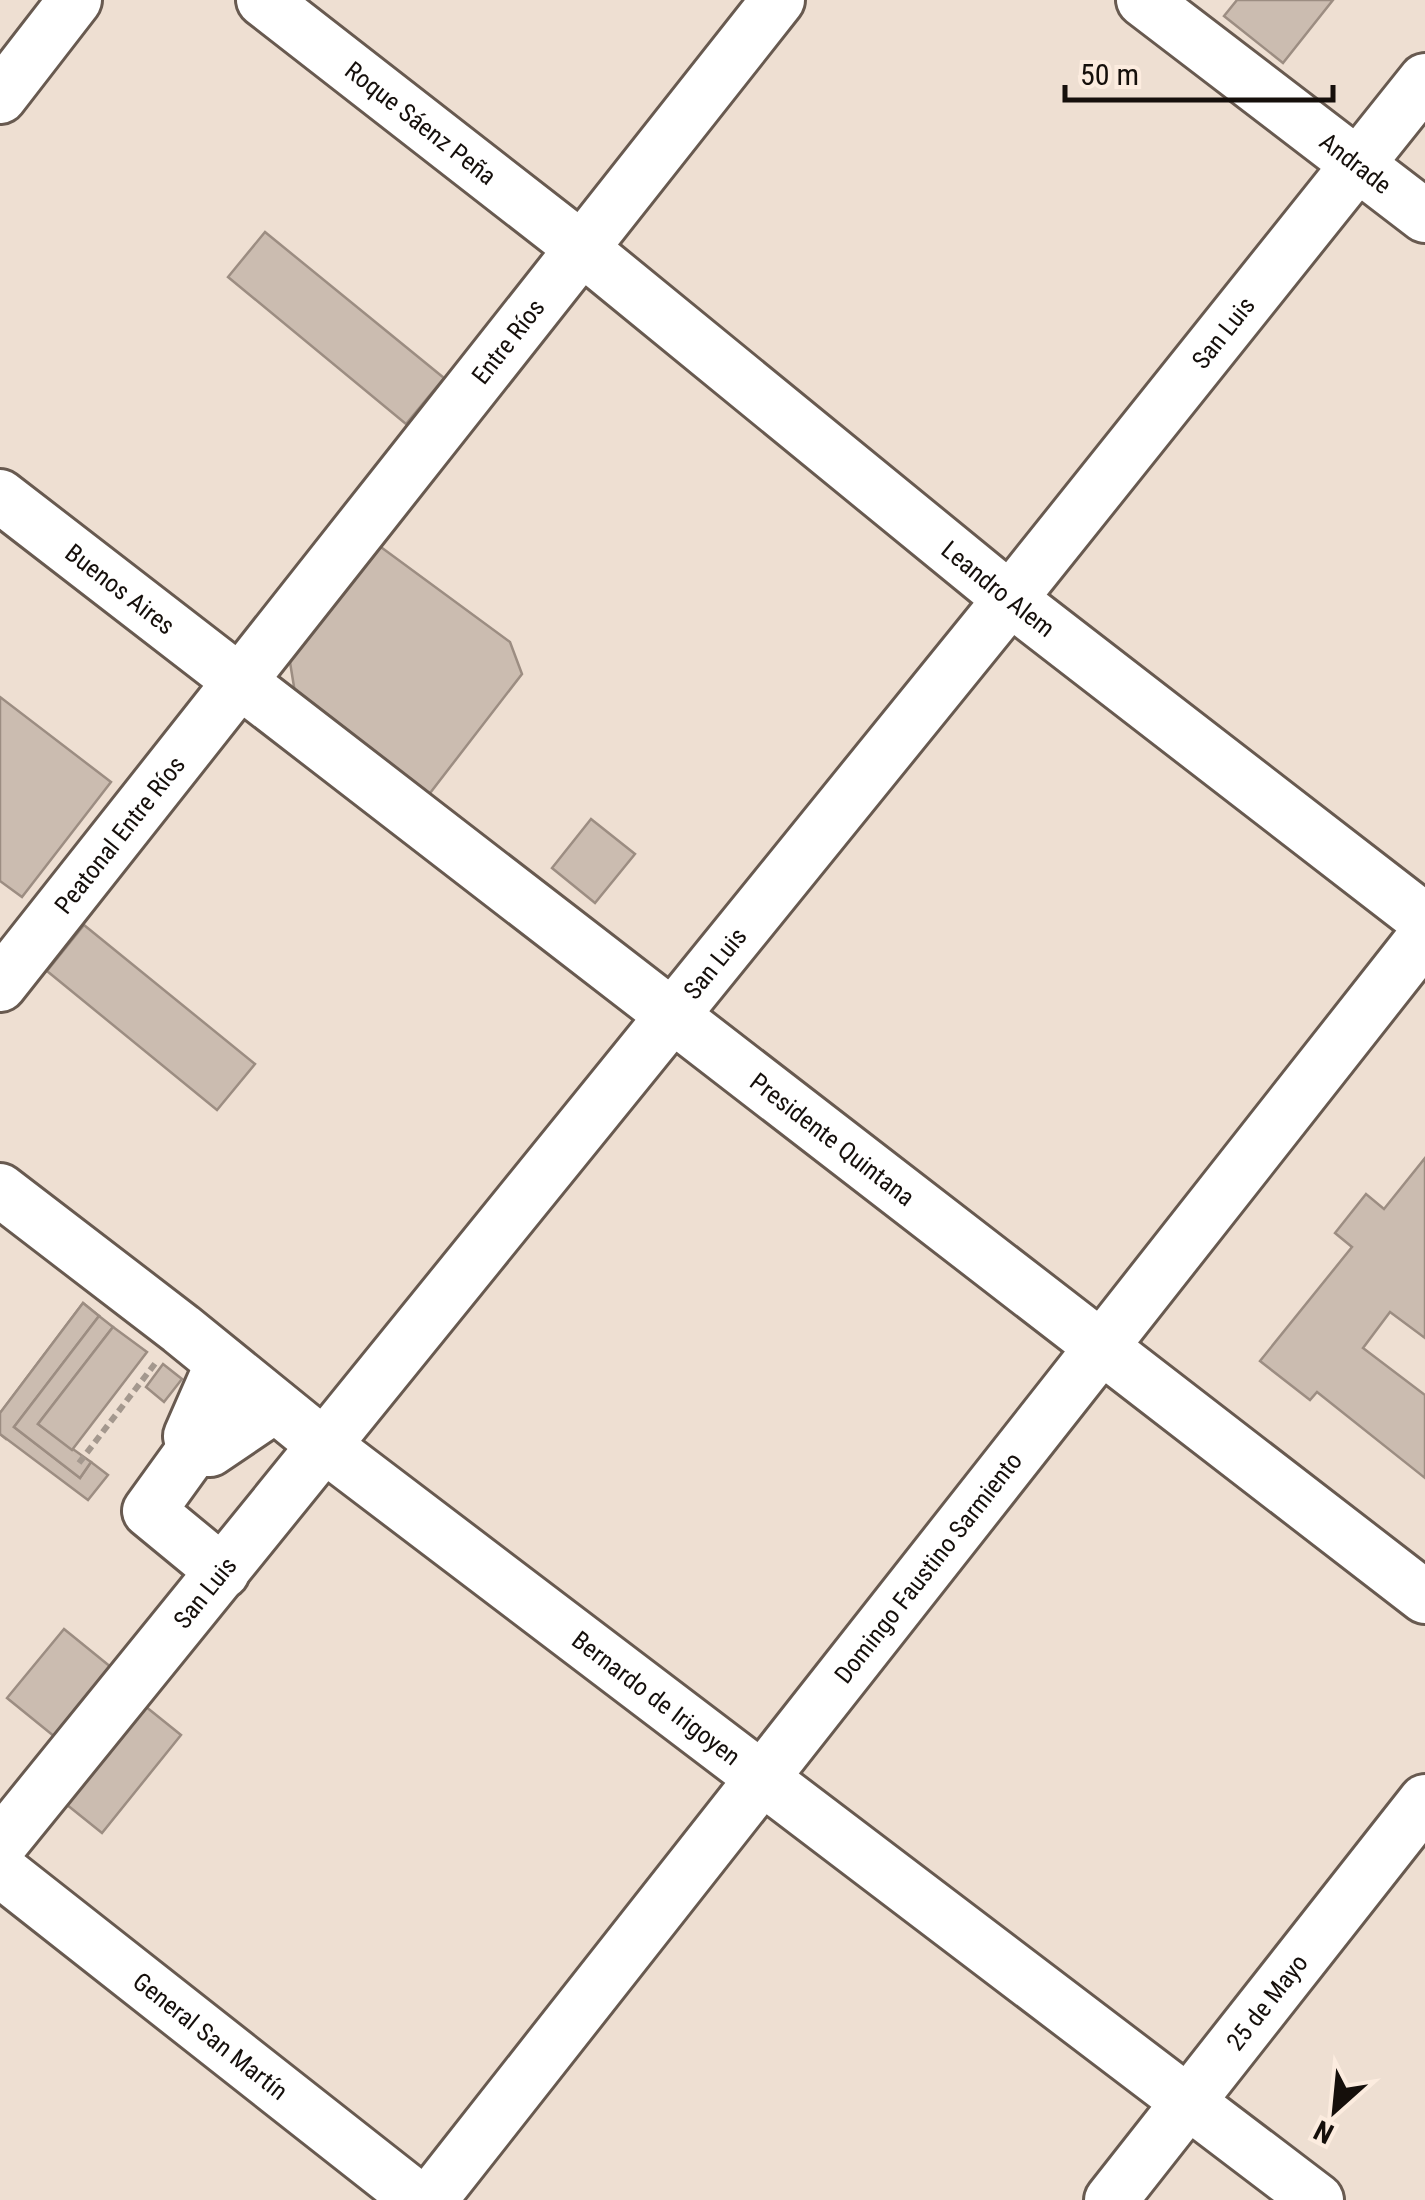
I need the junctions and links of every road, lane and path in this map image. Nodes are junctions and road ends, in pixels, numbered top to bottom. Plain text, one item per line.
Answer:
1 (76, 0) edge
2 (263, 0) edge
3 (778, 0) edge
4 (1143, 0) edge
5 (1425, 80) edge
6 (0, 96) edge
7 (1356, 163) junction
8 (1425, 216) edge
9 (580, 248) junction
10 (0, 496) edge
11 (1010, 599) junction
12 (242, 683) junction
13 (1425, 920) edge
14 (1425, 936) edge
15 (0, 985) edge
16 (673, 1017) junction
17 (0, 1190) edge
18 (181, 1329) junction
19 (1100, 1349) junction
20 (222, 1363) junction
21 (275, 1406) junction
22 (325, 1446) junction
23 (193, 1450) junction
24 (79, 1463) dead end
25 (223, 1572) junction
26 (1425, 1597) edge
27 (761, 1778) junction
28 (1425, 1801) edge
29 (0, 1845) edge
30 (0, 1870) edge
31 (1190, 2100) junction
32 (419, 2200) edge
33 (430, 2200) edge
34 (1111, 2200) edge
35 (1318, 2200) edge

1 - 6 street
2 - 9 street, Roque Sáenz Peña
3 - 9 street, Entre Ríos
4 - 7 street, Andrade
5 - 7 street, San Luis
7 - 8 street, Andrade
7 - 11 street, San Luis
9 - 11 street, Leandro Alem
9 - 12 street, Entre Ríos
10 - 12 street, Buenos Aires
11 - 13 street, Leandro Alem
11 - 16 street, San Luis
12 - 15 street, Peatonal Entre Ríos
12 - 16 street, Presidente Quintana
14 - 19 street, Domingo Faustino Sarmiento
16 - 19 street, Presidente Quintana
16 - 22 street, San Luis
17 - 18 street, Bernardo de Irigoyen
18 - 20 street, Bernardo de Irigoyen
18 - 24 path
19 - 26 street, Presidente Quintana
19 - 27 street, Domingo Faustino Sarmiento
20 - 21 street, Bernardo de Irigoyen
20 - 23 street
21 - 22 street, Bernardo de Irigoyen
21 - 23 street
22 - 25 street, San Luis
22 - 27 street, Bernardo de Irigoyen
23 - 25 street
25 - 29 street, San Luis
27 - 31 street, Bernardo de Irigoyen
27 - 33 street, Domingo Faustino Sarmiento
28 - 31 street, 25 de Mayo
30 - 32 street, General San Martín
31 - 34 street, 25 de Mayo
31 - 35 street, Bernardo de Irigoyen

